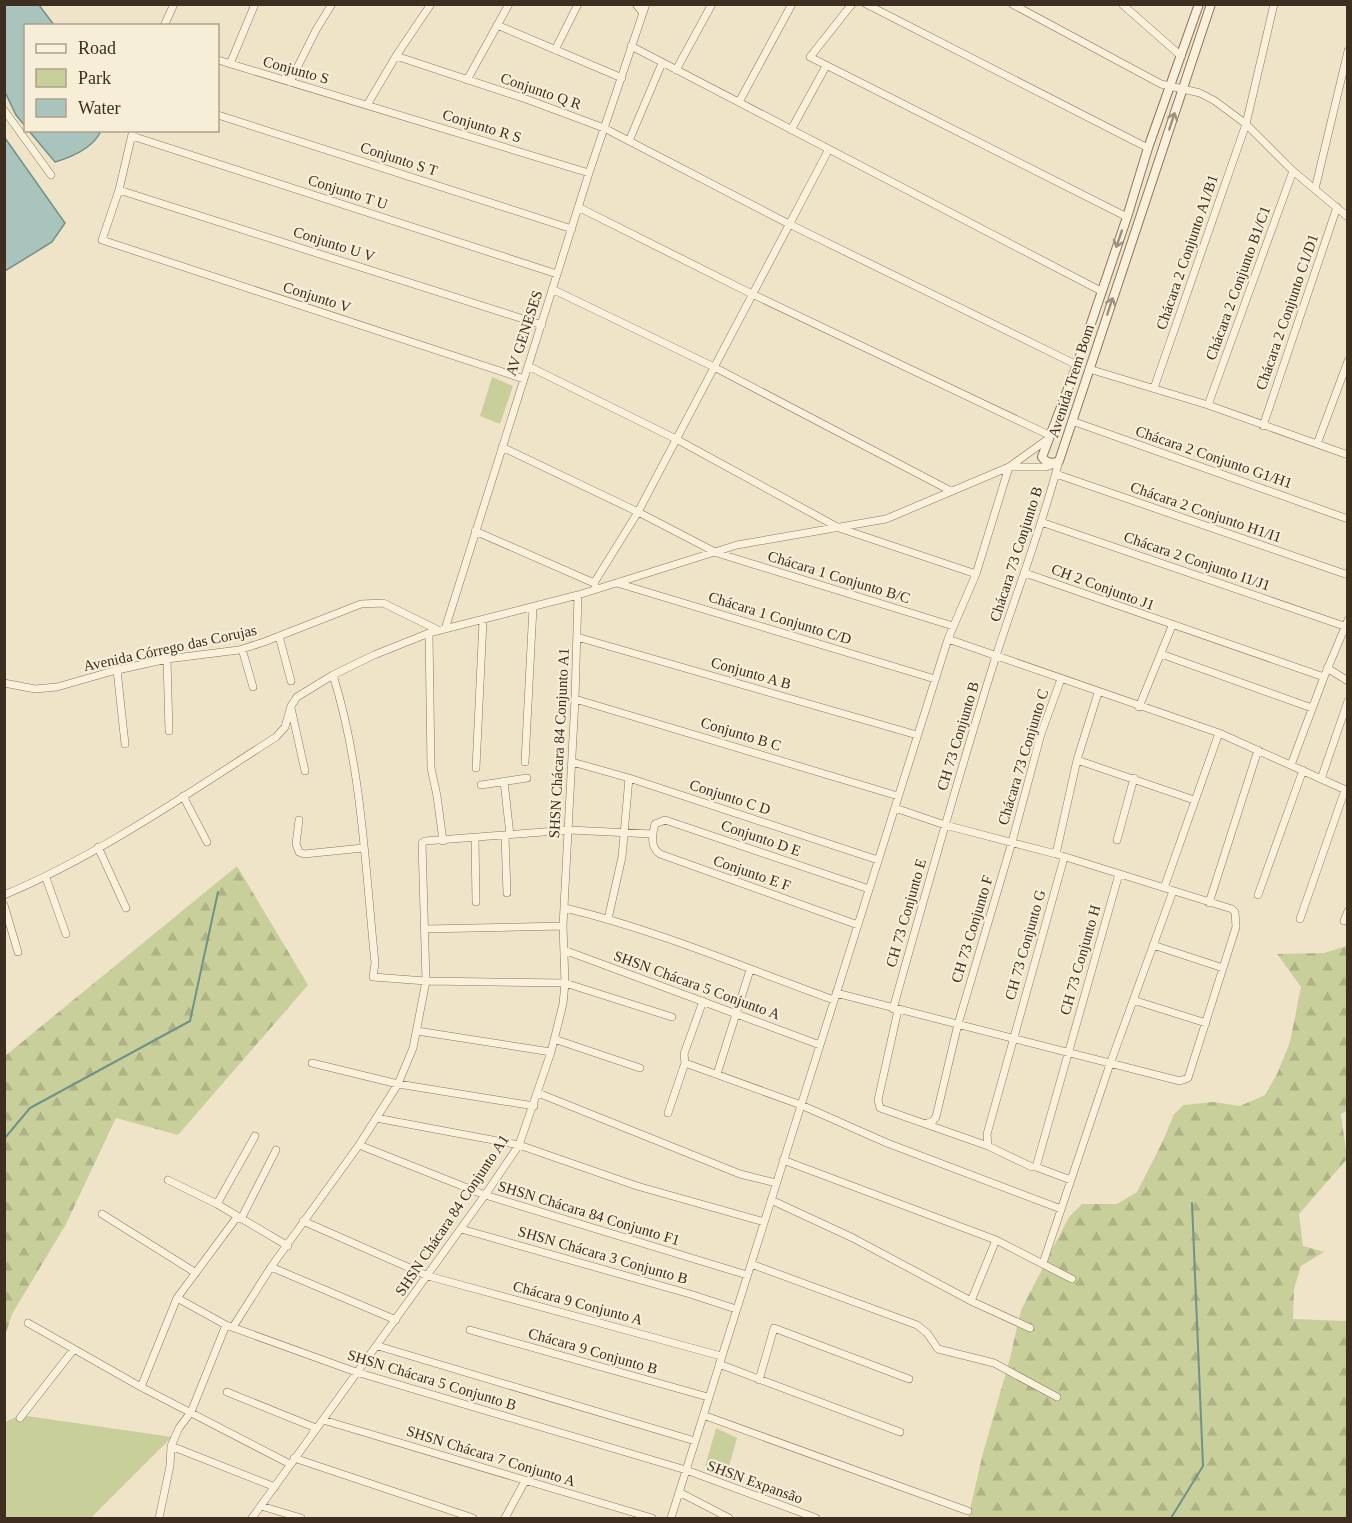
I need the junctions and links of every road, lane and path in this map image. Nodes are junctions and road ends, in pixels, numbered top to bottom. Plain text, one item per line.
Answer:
1 (174, 4) edge
2 (255, 4) edge
3 (332, 4) edge
4 (431, 4) edge
5 (509, 4) edge
6 (578, 4) edge
7 (636, 4) edge
8 (646, 4) edge
9 (712, 4) edge
10 (792, 4) edge
11 (852, 4) edge
12 (866, 4) edge
13 (1012, 4) edge
14 (1122, 4) edge
15 (1199, 4) edge
16 (1211, 4) edge
17 (1274, 4) edge
18 (642, 12) junction
19 (165, 24) edge
20 (497, 25) junction
21 (631, 46) junction
22 (555, 50) junction
23 (1347, 51) edge
24 (396, 56) junction
25 (1181, 56) junction
26 (219, 60) edge
27 (662, 63) junction
28 (230, 64) junction
29 (826, 66) junction
30 (676, 70) junction
31 (622, 78) junction
32 (467, 80) junction
33 (290, 82) junction
34 (1170, 86) junction
35 (1182, 89) junction
36 (739, 102) junction
37 (367, 105) junction
38 (4, 110) edge
39 (219, 115) edge
40 (1246, 124) junction
41 (604, 128) junction
42 (791, 130) junction
43 (132, 133) edge
44 (629, 141) junction
45 (1148, 148) junction
46 (829, 149) junction
47 (1293, 171) junction
48 (589, 173) junction
49 (51, 175) dead end
50 (1315, 189) junction
51 (119, 190) junction
52 (578, 207) junction
53 (1336, 207) junction
54 (1127, 217) junction
55 (1347, 217) edge
56 (789, 225) junction
57 (572, 229) junction
58 (557, 274) junction
59 (552, 290) junction
60 (1101, 291) junction
61 (752, 294) junction
62 (542, 325) junction
63 (1347, 361) edge
64 (1077, 365) junction
65 (528, 366) junction
66 (714, 367) junction
67 (1089, 369) junction
68 (524, 379) junction
69 (1154, 388) junction
70 (1208, 405) junction
71 (1072, 421) junction
72 (1263, 426) junction
73 (1048, 437) junction
74 (676, 439) junction
75 (1317, 444) junction
76 (502, 447) junction
77 (1347, 455) edge
78 (1057, 462) junction
79 (1010, 467) junction
80 (1056, 474) junction
81 (951, 491) junction
82 (638, 512) junction
83 (1347, 519) edge
84 (1041, 522) junction
85 (839, 528) junction
86 (475, 531) junction
87 (717, 553) junction
88 (1025, 573) junction
89 (976, 574) junction
90 (1347, 575) edge
91 (617, 583) junction
92 (595, 586) junction
93 (578, 595) junction
94 (533, 607) junction
95 (483, 621) junction
96 (1346, 623) edge
97 (953, 626) junction
98 (1172, 626) junction
99 (442, 629) junction
100 (429, 633) junction
101 (279, 636) junction
102 (577, 637) junction
103 (948, 639) junction
104 (242, 648) junction
105 (1161, 654) junction
106 (997, 655) junction
107 (167, 659) junction
108 (1327, 668) junction
109 (117, 670) junction
110 (333, 675) junction
111 (1324, 677) junction
112 (935, 679) junction
113 (1061, 679) junction
114 (291, 681) dead end
115 (1347, 681) edge
116 (4, 683) edge
117 (253, 687) dead end
118 (1098, 693) junction
119 (575, 699) junction
120 (1347, 701) edge
121 (291, 706) junction
122 (1140, 707) junction
123 (1312, 708) junction
124 (169, 731) dead end
125 (1219, 734) junction
126 (918, 735) junction
127 (124, 744) dead end
128 (1258, 750) junction
129 (1077, 760) junction
130 (525, 762) dead end
131 (572, 762) junction
132 (1291, 765) junction
133 (476, 768) dead end
134 (1303, 770) junction
135 (305, 771) dead end
136 (526, 778) dead end
137 (629, 778) junction
138 (1134, 778) junction
139 (1321, 779) junction
140 (504, 782) junction
141 (481, 785) dead end
142 (1346, 790) edge
143 (183, 796) junction
144 (898, 796) junction
145 (1194, 800) junction
146 (895, 808) junction
147 (298, 820) dead end
148 (945, 825) junction
149 (569, 830) junction
150 (624, 832) junction
151 (652, 834) junction
152 (508, 835) junction
153 (475, 838) junction
154 (1117, 840) dead end
155 (443, 841) junction
156 (1012, 842) junction
157 (207, 843) dead end
158 (98, 847) junction
159 (363, 848) junction
160 (1056, 854) junction
161 (1064, 858) junction
162 (878, 860) junction
163 (1119, 874) junction
164 (46, 878) junction
165 (1164, 888) junction
166 (869, 889) junction
167 (1173, 891) junction
168 (507, 893) dead end
169 (4, 895) edge
170 (1258, 895) dead end
171 (476, 902) dead end
172 (1209, 903) junction
173 (4, 905) edge
174 (126, 908) dead end
175 (564, 908) junction
176 (1347, 911) edge
177 (608, 919) junction
178 (1300, 919) dead end
179 (1344, 921) dead end
180 (858, 925) junction
181 (563, 926) junction
182 (425, 929) junction
183 (66, 934) dead end
184 (1153, 945) junction
185 (564, 950) junction
186 (18, 952) dead end
187 (1223, 968) junction
188 (750, 970) junction
189 (426, 981) junction
190 (565, 984) junction
191 (835, 996) junction
192 (703, 1000) junction
193 (1133, 1000) junction
194 (895, 1009) junction
195 (736, 1013) junction
196 (672, 1017) dead end
197 (1206, 1023) junction
198 (958, 1024) junction
199 (417, 1031) junction
200 (1013, 1038) junction
201 (554, 1039) junction
202 (820, 1045) junction
203 (551, 1052) junction
204 (1068, 1053) junction
205 (312, 1063) dead end
206 (686, 1063) junction
207 (1110, 1064) junction
208 (640, 1068) dead end
209 (717, 1074) junction
210 (398, 1084) junction
211 (538, 1093) junction
212 (801, 1105) junction
213 (534, 1106) junction
214 (668, 1113) dead end
215 (376, 1118) junction
216 (927, 1124) junction
217 (255, 1136) dead end
218 (359, 1145) junction
219 (519, 1145) junction
220 (988, 1146) junction
221 (276, 1150) dead end
222 (783, 1160) junction
223 (1036, 1167) junction
224 (168, 1180) dead end
225 (1071, 1180) junction
226 (776, 1183) junction
227 (485, 1195) junction
228 (771, 1200) junction
229 (217, 1204) junction
230 (1061, 1209) junction
231 (102, 1214) dead end
232 (239, 1218) junction
233 (303, 1221) junction
234 (764, 1222) junction
235 (461, 1229) junction
236 (996, 1240) junction
237 (288, 1246) junction
238 (1043, 1263) junction
239 (751, 1264) junction
240 (271, 1267) junction
241 (196, 1273) junction
242 (747, 1275) junction
243 (428, 1276) junction
244 (1072, 1279) dead end
245 (177, 1298) junction
246 (971, 1301) junction
247 (736, 1309) junction
248 (396, 1320) junction
249 (28, 1323) dead end
250 (230, 1326) junction
251 (1030, 1328) dead end
252 (471, 1330) dead end
253 (378, 1346) junction
254 (74, 1349) junction
255 (720, 1360) junction
256 (356, 1372) junction
257 (909, 1379) dead end
258 (759, 1380) junction
259 (141, 1387) junction
260 (227, 1392) dead end
261 (708, 1397) junction
262 (1057, 1397) dead end
263 (191, 1412) junction
264 (703, 1415) junction
265 (20, 1418) dead end
266 (323, 1420) junction
267 (316, 1428) junction
268 (900, 1432) dead end
269 (695, 1441) junction
270 (171, 1446) junction
271 (292, 1461) junction
272 (686, 1470) junction
273 (525, 1481) junction
274 (275, 1487) junction
275 (679, 1492) junction
276 (261, 1506) junction
277 (968, 1511) dead end
278 (159, 1518) edge
279 (252, 1518) edge
280 (301, 1518) edge
281 (473, 1518) edge
282 (505, 1518) edge
283 (652, 1518) edge
284 (671, 1518) edge
285 (729, 1518) edge
286 (816, 1518) edge

1 - 19 street
2 - 28 street
3 - 33 street
4 - 24 street
5 - 20 street
6 - 22 street
7 - 18 street
8 - 18 street, AV GENESES
9 - 30 street
10 - 36 street
11 - 29 street
12 - 45 street
13 - 34 street
14 - 25 street
15 - 25 street, Avenida Trem Bom
16 - 35 street, Avenida Trem Bom
17 - 40 street, Chácara 2 Conjunto A1/B1
18 - 21 street, AV GENESES
20 - 22 street
20 - 32 street
21 - 27 street
21 - 31 street, AV GENESES
22 - 31 street
23 - 50 street
24 - 32 street, Conjunto Q R
24 - 37 street
25 - 34 street, Avenida Trem Bom
26 - 28 street, Conjunto S
27 - 30 street
27 - 44 street
28 - 33 street, Conjunto S
29 - 42 street
29 - 54 street
30 - 36 street
31 - 41 street, AV GENESES
32 - 41 street, Conjunto Q R
33 - 37 street, Conjunto S
34 - 35 street
34 - 45 street, Avenida Trem Bom
35 - 40 street
67 -> 35 street, Avenida Trem Bom
36 - 42 street
37 - 48 street, Conjunto R S
38 - 49 street
39 - 57 street, Conjunto S T
40 - 47 street
40 - 69 street, Chácara 2 Conjunto A1/B1
41 - 44 street, Conjunto Q R
41 - 48 street, AV GENESES
42 - 46 street
43 - 51 street
43 - 58 street, Conjunto T U
44 - 56 street, Conjunto Q R
45 - 54 street, Avenida Trem Bom
46 - 56 street
46 - 60 street
47 - 50 street
47 - 70 street, Chácara 2 Conjunto B1/C1
48 - 52 street, AV GENESES
50 - 53 street
51 - 62 street, Conjunto U V
51 - 68 street, Conjunto V
52 - 57 street, AV GENESES
52 - 61 street
53 - 55 street
53 - 72 street, Chácara 2 Conjunto C1/D1
54 -> 60 street, Avenida Trem Bom
56 - 61 street
56 - 64 street, Conjunto Q R
57 - 58 street, AV GENESES
58 - 59 street, AV GENESES
59 - 62 street, AV GENESES
59 - 66 street
60 - 64 street, Avenida Trem Bom
61 - 66 street
61 - 73 street
62 - 65 street, AV GENESES
63 - 75 street
64 - 73 street, Avenida Trem Bom
65 - 68 street, AV GENESES
65 - 74 street
66 - 74 street
66 - 81 street
67 - 69 street
67 - 71 street, Avenida Trem Bom
68 - 76 street, AV GENESES
69 - 70 street
70 - 72 street
71 - 78 street, Avenida Trem Bom
71 - 83 street, Chácara 2 Conjunto G1/H1
72 - 75 street
73 - 78 street, Avenida Trem Bom
73 - 79 street
74 - 82 street
74 - 85 street
75 - 77 street
76 - 82 street, Chácara 1 Conjunto B/C
76 - 86 street, AV GENESES
78 - 79 street
78 - 80 street, Chácara 73 Conjunto B
79 - 81 street
79 - 89 street
80 - 84 street, Chácara 73 Conjunto B
80 - 90 street, Chácara 2 Conjunto H1/I1
81 - 85 street
82 - 87 street, Chácara 1 Conjunto B/C
82 - 92 street
84 - 88 street, Chácara 73 Conjunto B
84 - 96 street, Chácara 2 Conjunto I1/J1
85 - 87 street
85 - 89 street
86 - 92 street
86 - 99 street, AV GENESES
87 - 91 street
87 - 97 street, Chácara 1 Conjunto B/C
88 - 98 street, CH 2 Conjunto J1
88 - 106 street, Chácara 73 Conjunto B
89 - 97 street
91 - 92 street
91 - 112 street, Chácara 1 Conjunto C/D
92 - 93 street
93 - 94 street
93 - 102 street, SHSN Chácara 84 Conjunto A1
94 - 95 street
94 - 130 street
95 - 99 street
95 - 133 street
96 - 108 street
97 - 103 street
98 - 105 street
98 - 111 street, CH 2 Conjunto J1
99 - 100 street
99 - 101 street, Avenida Córrego das Corujas
100 - 110 street
100 - 155 street
101 - 104 street, Avenida Córrego das Corujas
101 - 114 street
102 - 119 street, SHSN Chácara 84 Conjunto A1
102 - 126 street, Conjunto A B
103 - 106 street
103 - 112 street
104 - 107 street, Avenida Córrego das Corujas
104 - 117 street
105 - 122 street
105 - 123 street
106 - 113 street
106 - 148 street, CH 73 Conjunto B
107 - 109 street, Avenida Córrego das Corujas
107 - 124 street
108 - 111 street
108 - 115 street
109 - 116 street, Avenida Córrego das Corujas
109 - 127 street
110 - 121 street
110 - 159 street
111 - 123 street
112 - 126 street
113 - 118 street
113 - 156 street, Chácara 73 Conjunto C
118 - 122 street
118 - 129 street
119 - 131 street, SHSN Chácara 84 Conjunto A1
119 - 144 street, Conjunto B C
120 - 139 street
121 - 135 street
121 - 143 street
122 - 125 street
123 - 132 street
125 - 128 street
125 - 145 street
126 - 144 street
128 - 132 street
128 - 172 street
129 - 138 street
129 - 160 street
131 - 137 street, Conjunto C D
131 - 149 street, SHSN Chácara 84 Conjunto A1
132 - 134 street
134 - 139 street
134 - 170 street
136 - 140 street
137 - 150 street
137 - 162 street, Conjunto C D
138 - 145 street
138 - 154 street
139 - 142 street
140 - 141 street
140 - 152 street
142 - 178 street
143 - 157 street
143 - 158 street
144 - 146 street
145 - 165 street
146 - 148 street
146 - 162 street
147 - 159 street
148 - 156 street
148 - 194 street, CH 73 Conjunto E
149 - 150 street
149 - 152 street
149 - 175 street, SHSN Chácara 84 Conjunto A1
150 - 151 street
150 - 177 street
151 - 166 street, Conjunto D E
151 - 180 street, Conjunto E F
152 - 153 street
152 - 168 street
153 - 155 street
153 - 171 street
155 - 182 street
156 - 160 street
156 - 198 street, CH 73 Conjunto F
158 - 164 street
158 - 174 street
159 - 189 street
160 - 161 street
161 - 163 street
161 - 200 street, CH 73 Conjunto G
162 - 166 street
163 - 165 street
163 - 204 street, CH 73 Conjunto H
164 - 169 street
164 - 183 street
165 - 167 street
166 - 180 street
167 - 172 street
167 - 184 street
172 - 187 street
173 - 186 street
175 - 177 street
175 - 181 street, SHSN Chácara 84 Conjunto A1
176 - 179 street
177 - 188 street
180 - 191 street
181 - 182 street
181 - 185 street, SHSN Chácara 84 Conjunto A1
182 - 189 street
184 - 187 street
184 - 193 street
185 - 190 street, SHSN Chácara 84 Conjunto A1
185 - 192 street, SHSN Chácara 5 Conjunto A
187 - 197 street
188 - 191 street
188 - 195 street
189 - 190 street
189 - 199 street
190 - 196 street
190 - 201 street, SHSN Chácara 84 Conjunto A1
191 - 194 street
191 - 202 street
192 - 195 street, SHSN Chácara 5 Conjunto A
192 - 206 street
193 - 197 street
193 - 207 street
194 - 198 street
194 - 216 street, CH 73 Conjunto E
195 - 202 street, SHSN Chácara 5 Conjunto A
195 - 209 street
197 - 207 street
198 - 200 street
198 - 216 street, CH 73 Conjunto F
199 - 203 street
199 - 210 street
200 - 204 street
200 - 220 street, CH 73 Conjunto G
201 - 203 street, SHSN Chácara 84 Conjunto A1
201 - 208 street
202 - 212 street
203 - 211 street, SHSN Chácara 84 Conjunto A1
204 - 207 street
204 - 223 street, CH 73 Conjunto H
205 - 210 street
206 - 209 street
206 - 214 street
207 - 225 street
209 - 212 street
210 - 213 street
210 - 215 street
211 - 213 street, SHSN Chácara 84 Conjunto A1
211 - 226 street
212 - 222 street
212 - 230 street
213 - 219 street, SHSN Chácara 84 Conjunto A1
215 - 218 street
215 - 219 street
216 - 220 street
217 - 229 street
218 - 227 street, SHSN Chácara 84 Conjunto F1
218 - 233 street
219 - 227 street, SHSN Chácara 84 Conjunto A1
219 - 234 street
220 - 223 street
221 - 232 street
222 - 226 street
222 - 236 street
223 - 225 street
224 - 229 street
225 - 230 street
226 - 228 street
227 - 235 street, SHSN Chácara 84 Conjunto A1
227 - 242 street, SHSN Chácara 84 Conjunto F1
228 - 234 street
228 - 246 street
229 - 232 street
230 - 238 street
231 - 241 street
232 - 237 street
232 - 241 street
233 - 237 street
233 - 243 street, Chácara 9 Conjunto A
234 - 239 street
235 - 243 street, SHSN Chácara 84 Conjunto A1
235 - 247 street, SHSN Chácara 3 Conjunto B
236 - 238 street
236 - 246 street
237 - 240 street
238 - 244 street
239 - 242 street
239 - 262 street
240 - 248 street
240 - 250 street
241 - 245 street
242 - 247 street
243 - 248 street, SHSN Chácara 84 Conjunto A1
243 - 255 street, Chácara 9 Conjunto A
245 - 250 street, SHSN Chácara 5 Conjunto B
245 - 259 street
246 - 251 street
247 - 255 street
248 - 253 street, SHSN Chácara 84 Conjunto A1
249 - 254 street
250 - 256 street, SHSN Chácara 5 Conjunto B
250 - 263 street
252 - 261 street, Chácara 9 Conjunto B
253 - 256 street, SHSN Chácara 84 Conjunto A1
253 - 269 street
254 - 259 street
254 - 265 street
255 - 258 street, Chácara 9 Conjunto A
255 - 261 street
256 - 266 street, SHSN Chácara 84 Conjunto A1
256 - 272 street, SHSN Chácara 5 Conjunto B
257 - 258 street
258 - 268 street, Chácara 9 Conjunto A
259 - 263 street
260 - 267 street
261 - 264 street
263 - 270 street
263 - 271 street
264 - 269 street
264 - 277 street
266 - 267 street, SHSN Chácara 84 Conjunto A1
266 - 273 street, SHSN Chácara 7 Conjunto A
267 - 271 street, SHSN Chácara 84 Conjunto A1
269 - 272 street
270 - 274 street
270 - 278 street
271 - 274 street, SHSN Chácara 84 Conjunto A1
271 - 281 street
272 - 275 street
272 - 286 street, SHSN Expansão
273 - 282 street
273 - 283 street, SHSN Chácara 7 Conjunto A
274 - 276 street, SHSN Chácara 84 Conjunto A1
275 - 284 street
275 - 285 street
276 - 279 street, SHSN Chácara 84 Conjunto A1
276 - 280 street

